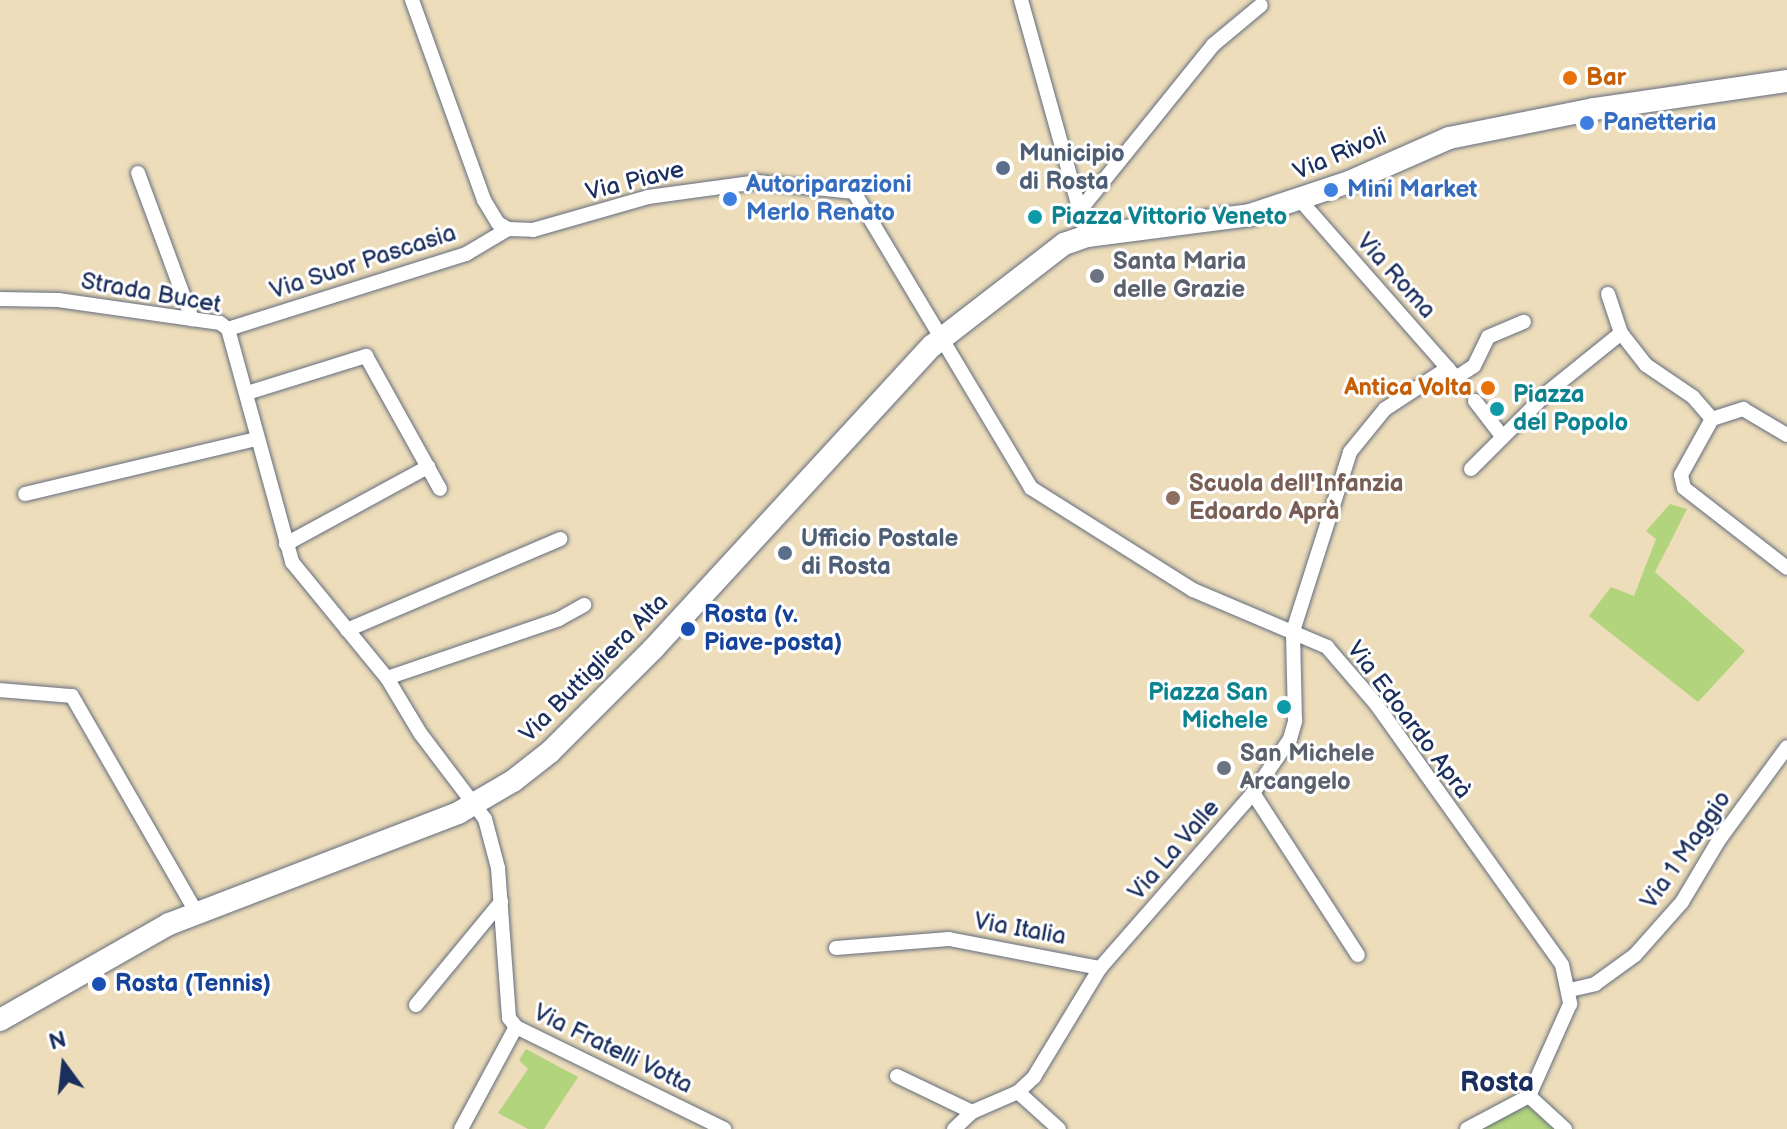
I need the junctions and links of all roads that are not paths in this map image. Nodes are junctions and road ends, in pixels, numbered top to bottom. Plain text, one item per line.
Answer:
1 (412, 0) edge
2 (1021, 0) edge
3 (1261, 5) dead end
4 (1787, 81) edge
5 (138, 173) dead end
6 (1300, 200) junction
7 (1080, 210) junction
8 (508, 229) junction
9 (1087, 236) junction
10 (1608, 294) dead end
11 (0, 299) edge
12 (192, 319) junction
13 (1524, 322) dead end
14 (228, 329) junction
15 (1621, 333) junction
16 (942, 337) junction
17 (1455, 375) junction
18 (247, 393) junction
19 (1475, 401) tunnel mouth
20 (1710, 414) junction
21 (1787, 435) edge
22 (1502, 436) junction
23 (255, 439) junction
24 (428, 467) junction
25 (1471, 469) dead end
26 (440, 489) dead end
27 (25, 494) dead end
28 (560, 539) dead end
29 (286, 544) junction
30 (1787, 568) edge
31 (584, 605) dead end
32 (347, 630) junction
33 (1293, 631) junction
34 (387, 678) junction
35 (0, 690) edge
36 (1787, 747) edge
37 (1253, 793) junction
38 (477, 804) junction
39 (501, 902) junction
40 (196, 912) junction
41 (836, 948) dead end
42 (1358, 955) dead end
43 (1100, 968) junction
44 (1570, 990) junction
45 (416, 1005) dead end
46 (0, 1020) edge
47 (516, 1027) junction
48 (897, 1076) dead end
49 (1018, 1092) junction
50 (1529, 1096) junction
51 (972, 1112) junction
52 (461, 1129) edge
53 (724, 1129) edge
54 (954, 1129) edge
55 (1059, 1129) edge
56 (1467, 1129) edge
57 (1565, 1129) edge

1 - 8 street
2 - 7 street
3 - 7 street
4 - 6 street, Via Rivoli
5 - 12 street
6 - 9 street, Via Rivoli
6 - 17 street, Via Roma
7 - 9 street
8 - 14 street, Via Suor Pascasia
8 - 16 street, Via Piave
9 - 16 street, Via Rivoli
10 - 15 street
11 - 12 street, Strada Bucet
12 - 14 street, Strada Bucet
13 - 17 street
14 - 18 street, Strada Bucet
15 - 20 street
15 - 22 street
16 - 33 street, Via Edoardo Aprà
16 - 38 street, Via Buttigliera Alta
17 - 33 street
18 - 23 street, Strada Bucet
18 - 24 street
19 - 22 street
20 - 21 street
20 - 30 street
22 - 25 street
23 - 27 street
23 - 29 street, Strada Bucet
24 - 26 street
24 - 29 street
28 - 32 street
29 - 32 street, Strada Bucet
31 - 34 street
32 - 34 street, Strada Bucet
33 - 37 street
33 - 44 street, Via Edoardo Aprà
34 - 38 street, Strada Bucet
35 - 40 street
36 - 44 street, Via 1 Maggio
37 - 42 street, Via La Valle
37 - 43 street, Via La Valle
38 - 39 street, Via Fratelli Votta
38 - 40 street, Via Buttigliera Alta
39 - 45 street
39 - 47 street, Via Fratelli Votta
40 - 46 street, Via Buttigliera Alta
41 - 43 street, Via Italia
43 - 49 street, Via La Valle
44 - 50 street
47 - 52 street
47 - 53 street, Via Fratelli Votta
48 - 51 street
49 - 51 street
49 - 55 street
50 - 56 street
50 - 57 street
51 - 54 street

